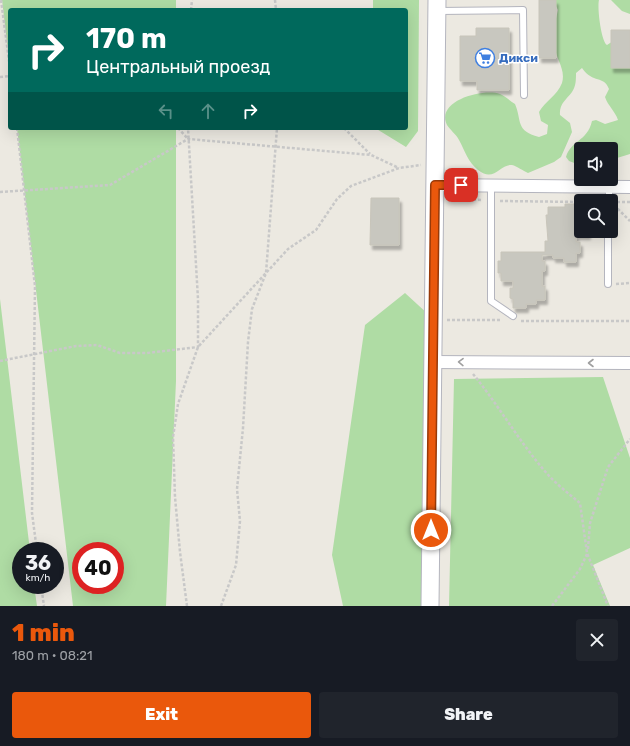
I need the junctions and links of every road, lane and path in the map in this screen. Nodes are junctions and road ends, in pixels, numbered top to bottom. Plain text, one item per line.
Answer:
1 (1, 0) edge
2 (437, 6) edge
3 (8, 53) edge
4 (524, 96) dead end
5 (17, 130) edge
6 (180, 130) edge
7 (188, 130) edge
8 (277, 130) edge
9 (346, 130) edge
10 (188, 139) junction
11 (277, 147) junction
12 (370, 155) junction
13 (425, 165) dead end
14 (399, 168) junction
15 (435, 185) junction
16 (491, 186) junction
17 (609, 187) junction
18 (630, 187) edge
19 (24, 190) junction
20 (0, 192) edge
21 (610, 194) edge
22 (454, 199) dead end
23 (491, 201) junction
24 (618, 201) edge
25 (574, 202) edge
26 (630, 202) edge
27 (618, 210) edge
28 (630, 221) edge
29 (608, 238) edge
30 (266, 273) junction
31 (608, 284) dead end
32 (513, 316) dead end
33 (432, 320) junction
34 (504, 320) dead end
35 (519, 320) dead end
36 (630, 321) edge
37 (198, 347) junction
38 (34, 353) junction
39 (0, 361) edge
40 (432, 362) junction
41 (464, 362) junction
42 (630, 363) edge
43 (630, 439) edge
44 (35, 542) edge
45 (587, 553) junction
46 (42, 594) edge
47 (44, 606) edge
48 (187, 606) edge
49 (222, 606) edge
50 (430, 606) edge
51 (552, 606) edge
52 (608, 606) edge

1 - 3 path
2 - 4 lane
2 - 15 street
5 - 19 path
6 - 10 path
7 - 10 path
8 - 11 path
9 - 12 path
10 - 11 path
10 - 19 path
10 - 37 path
11 - 12 path
11 - 30 path
12 - 14 path
13 - 14 path
14 - 30 path
15 - 16 street
15 - 33 street
16 - 17 street
16 - 23 lane
17 - 18 street
17 - 21 lane
19 - 20 path
19 - 38 path
22 - 23 path
23 - 25 path
23 - 32 lane
24 - 26 path
27 - 28 path
29 - 31 lane
30 - 37 path
30 - 49 path
33 - 34 path
33 - 40 street
35 - 36 path
37 - 38 path
37 - 48 path
38 - 39 path
38 - 44 path
41 -> 40 street
40 - 50 street
42 -> 41 street
41 - 45 path
43 - 45 path
45 - 51 path
45 - 52 path
46 - 47 path

